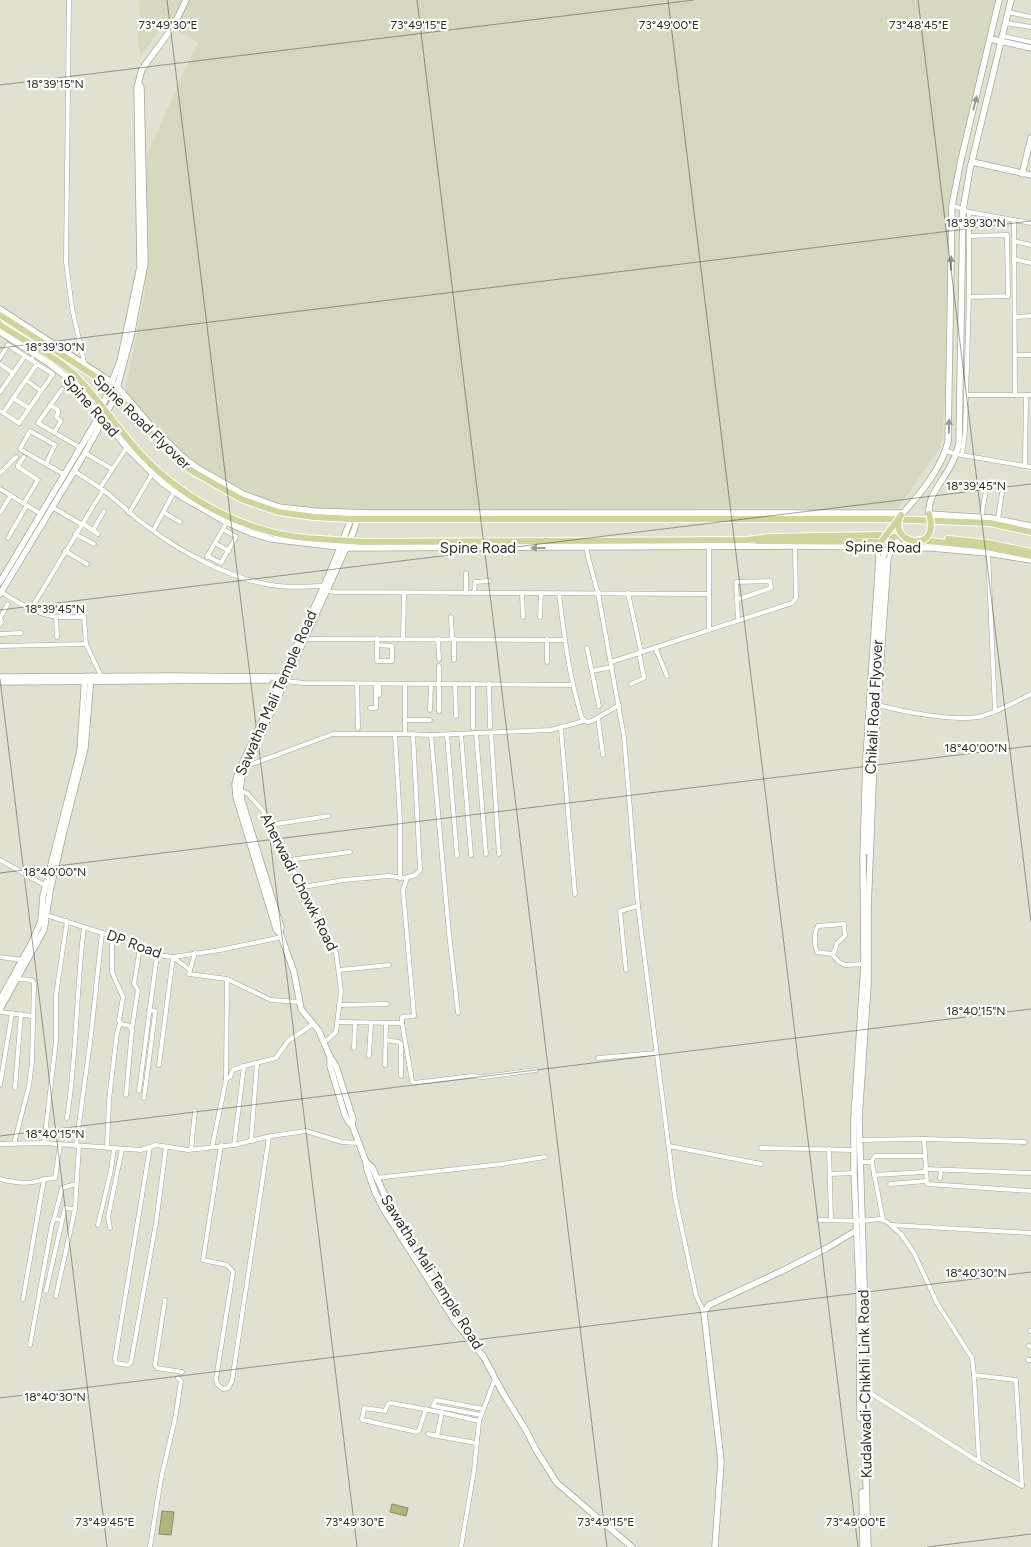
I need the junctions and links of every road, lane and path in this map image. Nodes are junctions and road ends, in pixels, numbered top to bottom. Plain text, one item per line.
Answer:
1 (69, 0) edge
2 (186, 0) edge
3 (999, 0) edge
4 (1011, 0) edge
5 (1008, 12) junction
6 (1031, 17) edge
7 (1006, 23) junction
8 (1031, 27) edge
9 (990, 38) junction
10 (1002, 38) junction
11 (1031, 42) edge
12 (1031, 48) edge
13 (1031, 138) edge
14 (972, 162) junction
15 (1022, 174) junction
16 (1031, 176) edge
17 (952, 205) junction
18 (963, 210) junction
19 (969, 212) junction
20 (1014, 220) junction
21 (1031, 224) edge
22 (970, 236) junction
23 (1014, 241) junction
24 (1031, 245) edge
25 (1014, 259) junction
26 (1031, 262) edge
27 (969, 297) junction
28 (0, 309) edge
29 (0, 315) edge
30 (1031, 316) edge
31 (1015, 317) junction
32 (0, 326) edge
33 (0, 332) edge
34 (34, 354) junction
35 (1015, 355) junction
36 (1031, 355) edge
37 (25, 356) junction
38 (0, 358) edge
39 (31, 360) junction
40 (84, 362) junction
41 (0, 364) edge
42 (37, 364) junction
43 (13, 373) junction
44 (26, 380) junction
45 (115, 384) junction
46 (62, 388) dead end
47 (0, 391) edge
48 (41, 391) junction
49 (1026, 394) junction
50 (1031, 394) edge
51 (963, 395) junction
52 (1015, 395) junction
53 (13, 398) junction
54 (50, 405) junction
55 (29, 408) junction
56 (2, 412) edge
57 (102, 416) junction
58 (54, 433) junction
59 (127, 447) junction
60 (83, 451) junction
61 (946, 451) junction
62 (959, 455) junction
63 (24, 457) dead end
64 (16, 458) dead end
65 (46, 464) junction
66 (1025, 466) junction
67 (1031, 468) edge
68 (112, 469) junction
69 (74, 471) junction
70 (0, 473) edge
71 (152, 474) junction
72 (64, 475) junction
73 (0, 489) edge
74 (102, 489) junction
75 (174, 492) junction
76 (986, 492) dead end
77 (1002, 493) dead end
78 (11, 495) junction
79 (26, 504) junction
80 (52, 507) junction
81 (104, 512) dead end
82 (163, 512) junction
83 (0, 513) edge
84 (129, 513) junction
85 (929, 514) junction
86 (44, 515) junction
87 (335, 515) junction
88 (355, 516) junction
89 (901, 516) junction
90 (981, 517) junction
91 (998, 519) junction
92 (180, 522) dead end
93 (227, 522) junction
94 (81, 524) junction
95 (1031, 526) edge
96 (223, 529) junction
97 (93, 530) junction
98 (153, 531) junction
99 (1031, 532) edge
100 (75, 534) junction
101 (98, 534) dead end
102 (8, 538) dead end
103 (925, 538) junction
104 (748, 540) junction
105 (914, 542) junction
106 (215, 543) junction
107 (94, 544) dead end
108 (345, 544) junction
109 (586, 544) junction
110 (879, 544) junction
111 (895, 545) junction
112 (709, 546) junction
113 (795, 546) junction
114 (988, 550) junction
115 (65, 551) junction
116 (228, 551) junction
117 (1031, 552) edge
118 (207, 556) junction
119 (883, 557) junction
120 (1031, 558) edge
121 (205, 561) junction
122 (87, 564) dead end
123 (0, 567) edge
124 (7, 571) junction
125 (466, 573) dead end
126 (489, 581) dead end
127 (0, 582) edge
128 (325, 588) junction
129 (466, 592) junction
130 (474, 592) junction
131 (522, 592) junction
132 (541, 592) junction
133 (1, 593) edge
134 (404, 593) junction
135 (559, 593) junction
136 (598, 593) junction
137 (628, 594) junction
138 (709, 594) junction
139 (736, 600) junction
140 (8, 604) dead end
141 (31, 609) junction
142 (56, 617) junction
143 (451, 617) dead end
144 (522, 617) dead end
145 (540, 617) dead end
146 (0, 618) edge
147 (738, 620) junction
148 (0, 625) edge
149 (709, 629) junction
150 (20, 633) dead end
151 (0, 634) edge
152 (57, 637) dead end
153 (377, 638) junction
154 (403, 638) junction
155 (304, 639) junction
156 (438, 639) junction
157 (453, 639) junction
158 (547, 640) junction
159 (564, 640) junction
160 (86, 644) junction
161 (0, 646) edge
162 (377, 646) junction
163 (655, 647) junction
164 (587, 648) dead end
165 (640, 652) junction
166 (439, 659) dead end
167 (454, 660) dead end
168 (547, 662) dead end
169 (611, 664) junction
170 (439, 666) dead end
171 (592, 671) junction
172 (101, 676) junction
173 (667, 676) dead end
174 (0, 677) edge
175 (284, 678) junction
176 (88, 679) junction
177 (0, 682) edge
178 (357, 684) junction
179 (378, 684) junction
180 (405, 684) junction
181 (430, 684) junction
182 (440, 684) junction
183 (455, 684) junction
184 (473, 684) junction
185 (488, 684) junction
186 (631, 684) dead end
187 (573, 685) junction
188 (1031, 694) edge
189 (379, 695) dead end
190 (878, 705) junction
191 (599, 706) dead end
192 (619, 706) junction
193 (370, 708) dead end
194 (430, 710) dead end
195 (996, 710) junction
196 (439, 711) dead end
197 (456, 716) dead end
198 (598, 718) junction
199 (405, 720) junction
200 (430, 720) dead end
201 (584, 721) junction
202 (490, 727) dead end
203 (358, 728) dead end
204 (473, 728) dead end
205 (561, 729) junction
206 (491, 733) junction
207 (395, 734) junction
208 (405, 734) junction
209 (413, 734) junction
210 (461, 734) junction
211 (476, 734) junction
212 (431, 735) junction
213 (447, 735) junction
214 (603, 755) dead end
215 (247, 766) junction
216 (238, 790) junction
217 (330, 816) dead end
218 (270, 825) junction
219 (350, 852) dead end
220 (486, 854) dead end
221 (499, 854) dead end
222 (471, 855) dead end
223 (457, 856) dead end
224 (866, 856) junction
225 (0, 860) edge
226 (289, 860) junction
227 (400, 878) junction
228 (407, 878) junction
229 (303, 887) junction
230 (48, 889) junction
231 (575, 894) dead end
232 (638, 906) junction
233 (44, 914) junction
234 (67, 921) junction
235 (84, 927) junction
236 (102, 933) junction
237 (281, 935) junction
238 (112, 936) junction
239 (140, 948) junction
240 (195, 954) junction
241 (158, 955) junction
242 (833, 956) junction
243 (0, 957) edge
244 (173, 957) junction
245 (22, 960) junction
246 (389, 964) dead end
247 (866, 964) junction
248 (190, 970) junction
249 (339, 970) junction
250 (626, 970) dead end
251 (18, 979) junction
252 (227, 979) junction
253 (0, 1000) edge
254 (299, 1002) junction
255 (339, 1004) junction
256 (387, 1004) dead end
257 (0, 1010) edge
258 (149, 1010) junction
259 (12, 1013) junction
260 (458, 1013) dead end
261 (21, 1014) junction
262 (32, 1016) junction
263 (338, 1022) junction
264 (120, 1023) junction
265 (355, 1023) junction
266 (371, 1023) junction
267 (386, 1023) junction
268 (402, 1023) junction
269 (313, 1024) junction
270 (132, 1028) junction
271 (386, 1040) junction
272 (324, 1043) junction
273 (354, 1048) dead end
274 (656, 1053) junction
275 (369, 1056) dead end
276 (598, 1058) dead end
277 (256, 1063) junction
278 (159, 1065) dead end
279 (385, 1065) dead end
280 (244, 1066) junction
281 (536, 1070) dead end
282 (401, 1076) dead end
283 (226, 1078) junction
284 (0, 1085) edge
285 (15, 1088) dead end
286 (139, 1091) dead end
287 (126, 1095) dead end
288 (144, 1098) dead end
289 (70, 1103) junction
290 (81, 1104) junction
291 (195, 1111) dead end
292 (68, 1118) dead end
293 (268, 1137) junction
294 (924, 1139) junction
295 (859, 1140) junction
296 (251, 1141) junction
297 (1025, 1142) dead end
298 (44, 1143) junction
299 (358, 1143) junction
300 (0, 1144) edge
301 (14, 1144) junction
302 (60, 1145) junction
303 (221, 1145) junction
304 (234, 1145) junction
305 (78, 1146) junction
306 (669, 1146) junction
307 (150, 1147) junction
308 (166, 1147) junction
309 (212, 1147) junction
310 (107, 1148) junction
311 (760, 1148) dead end
312 (114, 1149) junction
313 (122, 1149) junction
314 (191, 1149) junction
315 (829, 1149) junction
316 (854, 1150) junction
317 (924, 1156) junction
318 (545, 1157) dead end
319 (366, 1162) junction
320 (860, 1162) junction
321 (871, 1162) junction
322 (761, 1164) dead end
323 (941, 1170) junction
324 (925, 1171) junction
325 (854, 1173) junction
326 (1031, 1173) edge
327 (830, 1174) junction
328 (874, 1175) junction
329 (376, 1178) junction
330 (940, 1178) dead end
331 (0, 1179) edge
332 (44, 1179) junction
333 (926, 1181) junction
334 (76, 1184) junction
335 (890, 1184) dead end
336 (1031, 1191) edge
337 (75, 1209) junction
338 (54, 1219) junction
339 (62, 1220) junction
340 (819, 1220) dead end
341 (831, 1220) junction
342 (883, 1220) junction
343 (859, 1221) junction
344 (98, 1225) dead end
345 (891, 1225) junction
346 (110, 1228) dead end
347 (858, 1231) junction
348 (1031, 1233) edge
349 (46, 1291) dead end
350 (56, 1296) dead end
351 (23, 1300) dead end
352 (164, 1300) dead end
353 (704, 1313) junction
354 (30, 1344) dead end
355 (483, 1356) junction
356 (182, 1372) dead end
357 (974, 1375) junction
358 (495, 1378) junction
359 (180, 1379) dead end
360 (864, 1389) junction
361 (426, 1409) junction
362 (483, 1409) junction
363 (442, 1412) junction
364 (480, 1418) junction
365 (428, 1434) dead end
366 (437, 1436) junction
367 (476, 1443) junction
368 (979, 1462) junction
369 (865, 1540) junction
370 (150, 1547) edge
371 (461, 1547) edge
372 (632, 1547) edge
373 (715, 1547) edge
374 (863, 1547) edge
375 (868, 1547) edge

1 - 40 street
2 - 45 street
3 - 9 street
4 - 5 street
5 - 6 street
5 - 7 street
7 - 8 street
7 - 10 street
9 - 10 street
17 -> 9 street
10 - 11 street
10 - 12 street
10 - 14 street
13 - 15 street
14 - 15 street
14 - 18 street
15 - 16 street
17 - 18 street
61 -> 17 street
18 - 19 street
18 - 51 street
19 - 20 street
19 - 22 street
20 - 21 street
20 - 23 street
22 - 27 street
22 - 27 street
23 - 24 street
23 - 25 street
25 - 26 street
25 - 31 street
27 - 51 street
28 - 40 street, Spine Road
29 - 87 main road, Spine Road Flyover, bridge
30 - 31 street
31 - 35 street
32 - 108 main road, Spine Road Flyover, bridge
33 - 34 street, Spine Road
34 - 39 street
34 - 57 street, Spine Road
35 - 36 street
35 - 52 street
37 - 38 street
37 - 39 street
37 - 43 street
39 - 42 street
40 - 45 street, Spine Road
41 - 43 street
42 - 44 street
42 - 48 street
43 - 47 street
44 - 48 street
44 - 53 street
45 - 57 street
45 - 87 street, Spine Road
46 - 54 street
48 - 55 street
49 - 50 street
49 - 52 street
49 - 66 street
51 - 52 street
51 - 62 street
53 - 55 street
53 - 56 street
54 - 58 street
54 - 58 street
55 - 56 street
57 - 59 street, Spine Road
57 - 60 street
58 - 60 street
59 - 68 street
59 - 71 street, Spine Road
60 - 68 street
60 - 69 street
60 - 72 street
61 - 62 street
61 - 89 street
62 - 66 street
62 - 85 street
63 - 79 street
64 - 70 street
65 - 65 street
65 - 72 street
66 - 67 street
68 - 74 street
69 - 74 street
69 - 80 street
71 - 75 street, Spine Road
71 - 84 street
72 - 86 street
73 - 78 street
74 - 84 street
74 - 94 street
75 - 82 street
75 - 93 street, Spine Road
76 - 90 street
77 - 91 street
78 - 79 street
78 - 83 street
79 - 86 street
79 - 102 street
80 - 86 street
80 - 94 street
81 - 97 street
82 - 92 street
82 - 98 street
84 - 98 street
85 - 90 street
85 - 103 main road, bridge
86 - 124 street
86 - 133 street
87 - 88 main road, Spine Road Flyover
88 - 89 street
88 - 99 main road, Spine Road
88 - 108 street, Sawatha Mali Temple Road
89 - 105 main road, bridge
89 - 110 main road, bridge
90 - 91 street
91 - 95 street
93 - 96 street
93 - 108 street, Spine Road
94 - 97 street
94 - 100 street
96 - 106 street
96 - 116 street
97 - 101 street
98 - 121 street
100 - 107 street
100 - 115 street
103 - 105 main road, bridge
103 - 117 main road
104 - 109 main road, Spine Road
104 - 110 main road
104 - 114 main road, Spine Road
105 - 111 main road, bridge
106 - 116 street
106 - 118 street
109 -> 108 main road, Spine Road
108 - 128 street, Sawatha Mali Temple Road
109 - 112 street, Spine Road
109 - 136 street
110 - 111 main road, bridge
110 - 113 street, Spine Road
110 - 119 street, Chikali Road Flyover, bridge
110 - 224 street
111 - 114 street, Spine Road
111 - 119 street, bridge
111 - 190 street
112 - 113 street, Spine Road
112 - 138 street
113 - 147 street
114 - 120 main road, Spine Road
114 - 195 street
115 - 122 street
115 - 141 street
116 - 118 street
118 - 121 street
119 - 224 street, Chikali Road Flyover
121 - 128 street
123 - 124 street
124 - 127 street
125 - 129 street
126 - 130 street
128 - 134 street
128 - 155 street, Sawatha Mali Temple Road
128 - 175 street, Sawatha Mali Temple Road
129 - 130 street
129 - 134 street
130 - 131 street
131 - 132 street
131 - 144 street
132 - 135 street
132 - 145 street
133 - 141 street
134 - 154 street
135 - 136 street
135 - 159 street
136 - 137 street
136 - 169 street
137 - 138 street
137 - 165 street
138 - 149 street
139 - 139 street
139 - 147 street
140 - 146 street
141 - 142 street
142 - 152 street
142 - 160 street
143 - 157 street
146 - 148 street
147 - 149 street
149 - 163 street
150 - 151 street
153 - 154 street
153 - 155 street
153 - 162 street
154 - 156 street
155 - 175 street, Sawatha Mali Temple Road
156 - 157 street
156 - 166 street
157 - 158 street
157 - 167 street
158 - 159 street
158 - 168 street
159 - 187 street
160 - 161 street
160 - 172 street
162 - 162 street
163 - 165 street
163 - 173 street
164 - 171 street
165 - 169 street
165 - 186 street
169 - 171 street
169 - 192 street
170 - 182 street
171 - 191 street
172 - 175 street
172 - 176 street
174 - 176 street
175 - 176 street
175 - 178 street
175 - 215 street, Sawatha Mali Temple Road
175 - 216 street, Sawatha Mali Temple Road
176 - 177 street
176 - 230 street
178 - 179 street
178 - 203 street
179 - 180 street
179 - 189 street
179 - 193 street
180 - 181 street
180 - 199 street
181 - 182 street
181 - 194 street
182 - 183 street
182 - 196 street
183 - 184 street
183 - 197 street
184 - 185 street
184 - 204 street
185 - 187 street
185 - 202 street
187 - 201 street
188 - 195 street
190 - 195 street
190 - 224 street
192 - 198 street
192 - 232 street
198 - 201 street
198 - 214 street
199 - 200 street
199 - 208 street
201 - 205 street
205 - 206 street
205 - 231 street
206 - 211 street
206 - 221 street
207 - 208 street
207 - 215 street
207 - 227 street
208 - 209 street
209 - 212 street
209 - 228 street
210 - 211 street
210 - 213 street
210 - 222 street
211 - 220 street
212 - 213 street
212 - 260 street
213 - 223 street
215 - 216 street, Sawatha Mali Temple Road
216 - 218 street, Aherwadi Chowk Road
216 - 237 street, Sawatha Mali Temple Road
217 - 218 street
218 - 226 street, Aherwadi Chowk Road
219 - 226 street
224 - 247 street
225 - 230 street
226 - 229 street, Aherwadi Chowk Road
227 - 228 street
227 - 229 street
228 - 268 street
229 - 249 street, Aherwadi Chowk Road
230 - 233 street
232 - 250 street
232 - 274 street
233 - 234 street, DP Road
233 - 245 street
233 - 251 street
234 - 235 street, DP Road
234 - 298 street
235 - 236 street, DP Road
235 - 289 street
236 - 238 street, DP Road
236 - 290 street
237 - 240 street, DP Road
237 - 254 street, Sawatha Mali Temple Road
238 - 239 street, DP Road
238 - 264 street
239 - 241 street, DP Road
239 - 270 street
240 - 244 street, DP Road
240 - 248 street
241 - 244 street, DP Road
241 - 258 street
242 - 242 street
242 - 247 street
243 - 245 street
244 - 248 street
244 - 278 street
245 - 253 street
246 - 249 street
247 - 295 street
247 - 316 street
248 - 252 street
249 - 255 street, Aherwadi Chowk Road
251 - 257 street
251 - 262 street
252 - 254 street
252 - 283 street
254 - 269 street, Sawatha Mali Temple Road
255 - 256 street
255 - 263 street, Aherwadi Chowk Road
257 - 259 street
258 - 286 street
258 - 288 street
259 - 261 street
259 - 284 street
261 - 262 street
261 - 285 street
262 - 301 street
263 - 265 street
263 - 272 street, Aherwadi Chowk Road
264 - 270 street
264 - 310 street
265 - 266 street
265 - 273 street
266 - 267 street
266 - 275 street
267 - 268 street
267 - 271 street
268 - 281 street
269 - 272 street, Sawatha Mali Temple Road
269 - 277 street
270 - 287 street
271 - 279 street
271 - 282 street
272 - 299 street, Sawatha Mali Temple Road
274 - 276 street
274 - 306 street
277 - 280 street
277 - 296 street
280 - 283 street
280 - 304 street
283 - 309 street
289 - 290 street
289 - 292 street
290 - 305 street
291 - 314 street
293 - 296 street
293 - 299 street
293 - 303 street
294 - 295 street
294 - 297 street
294 - 317 street
295 - 320 street
296 - 304 street
298 - 301 street
298 - 302 street
299 - 319 street, Sawatha Mali Temple Road
300 - 301 street
302 - 305 street
302 - 332 street
303 - 304 street
303 - 309 street
305 - 310 street
305 - 334 street
306 - 322 street
306 - 353 street
307 - 308 street
307 - 308 street
307 - 313 street
308 - 314 street
309 - 314 street
310 - 312 street
311 - 315 street
312 - 313 street
312 - 344 street
313 - 346 street
315 - 316 street
315 - 327 street
316 - 325 street
317 - 321 street
317 - 324 street
318 - 329 street
319 - 329 street, Sawatha Mali Temple Road
319 - 355 street, Sawatha Mali Temple Road
320 - 321 street
320 - 343 street
321 - 328 street
323 - 324 street
323 - 326 street
323 - 330 street
324 - 328 street
324 - 333 street
325 - 327 street
325 - 343 street
327 - 341 street
328 - 342 street
329 - 355 street, Sawatha Mali Temple Road
331 - 332 street
332 - 351 street
333 - 335 street
333 - 336 street
334 - 337 street
334 - 338 street
337 - 339 street
337 - 350 street
338 - 339 street
338 - 354 street
339 - 349 street
340 - 341 street
341 - 343 street
342 - 343 street
342 - 345 street
343 - 347 street, Kudalwadi-Chikhli Link Road
345 - 348 street
345 - 357 street
347 - 353 street
347 - 360 street, Kudalwadi-Chikhli Link Road
347 - 369 street, Kudalwadi-Chikhli Link Road
352 - 356 street
353 - 373 street
355 - 358 street, Sawatha Mali Temple Road
357 - 368 street
357 - 368 street
358 - 362 street
358 - 372 street, Sawatha Mali Temple Road
359 - 370 street
360 - 368 street
360 - 369 street, Kudalwadi-Chikhli Link Road
361 - 361 street
361 - 363 street
362 - 364 street
362 - 364 street
363 - 364 street
363 - 366 street
364 - 367 street
365 - 366 street
366 - 367 street
367 - 371 street
369 - 374 street, Kudalwadi-Chikhli Link Road
369 - 375 street, Kudalwadi-Chikhli Link Road

